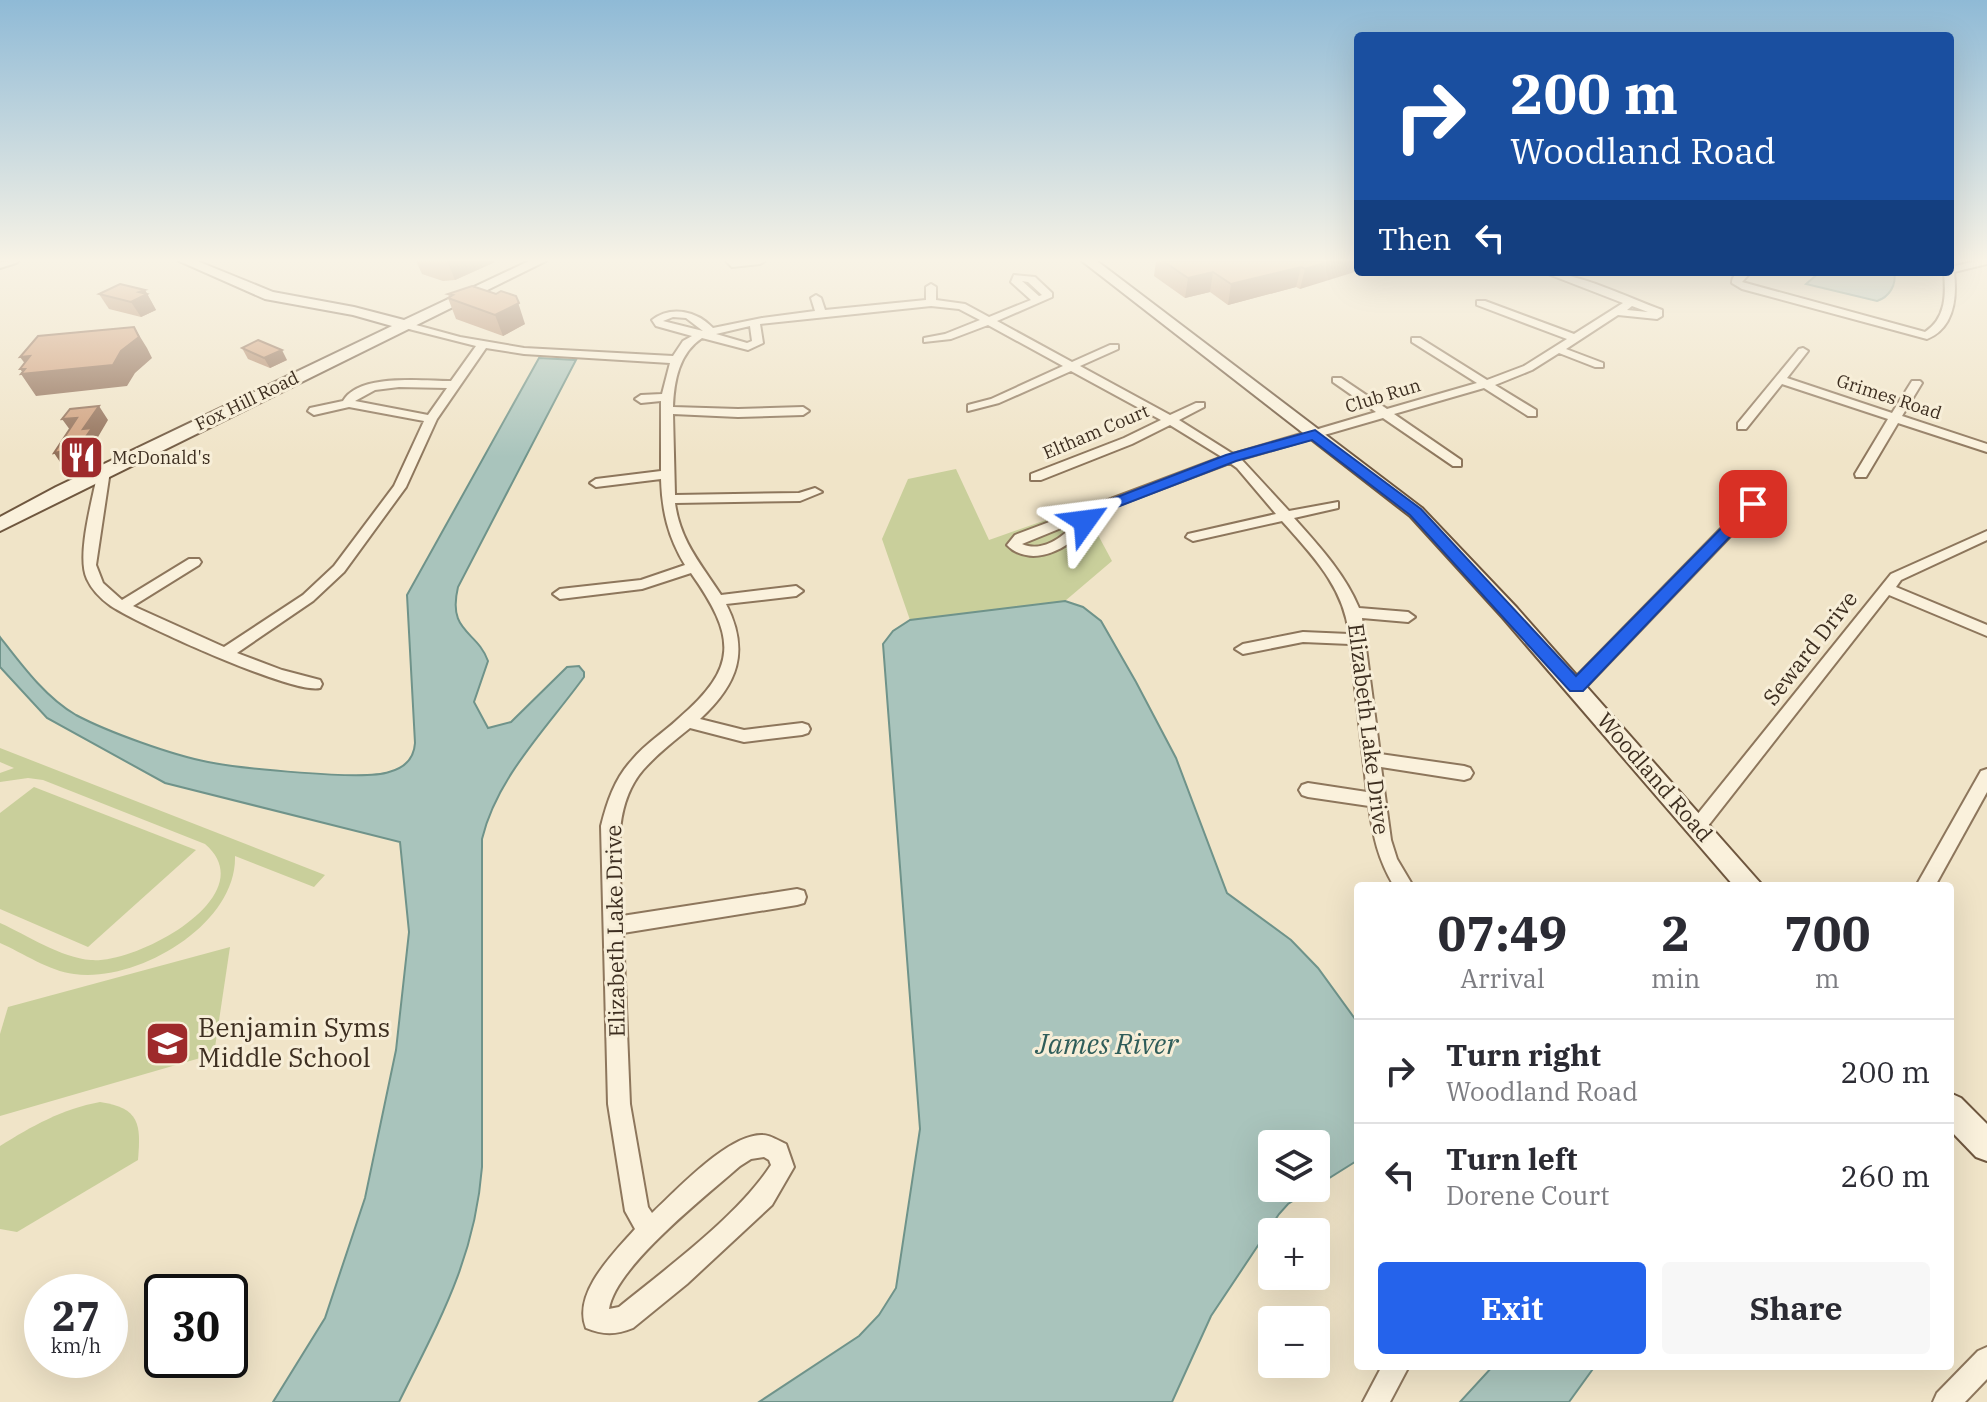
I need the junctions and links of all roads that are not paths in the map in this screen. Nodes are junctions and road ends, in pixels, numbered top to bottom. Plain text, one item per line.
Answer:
1 (402, 326) edge
2 (425, 326) edge
3 (740, 326) edge
4 (756, 326) edge
5 (974, 326) edge
6 (1003, 326) edge
7 (1174, 326) edge
8 (1544, 326) edge
9 (1593, 326) edge
10 (1887, 326) edge
11 (1936, 326) edge
12 (708, 334) junction
13 (1575, 338) junction
14 (928, 340) dead end
15 (1416, 340) dead end
16 (483, 344) junction
17 (1114, 347) dead end
18 (1560, 350) junction
19 (1803, 351) dead end
20 (679, 358) junction
21 (1072, 365) junction
22 (1599, 365) dead end
23 (1337, 380) dead end
24 (1780, 380) junction
25 (1916, 383) dead end
26 (1486, 384) junction
27 (454, 385) junction
28 (641, 399) dead end
29 (349, 403) junction
30 (666, 403) junction
31 (1200, 405) dead end
32 (972, 408) dead end
33 (314, 411) dead end
34 (803, 411) dead end
35 (1532, 413) dead end
36 (1385, 414) junction
37 (1895, 418) junction
38 (431, 419) junction
39 (1169, 420) junction
40 (1742, 426) dead end
41 (1315, 435) junction
42 (1987, 448) edge
43 (1231, 458) junction
44 (1457, 463) dead end
45 (104, 471) junction
46 (668, 474) junction
47 (1861, 474) dead end
48 (1036, 477) dead end
49 (596, 483) dead end
50 (815, 492) dead end
51 (668, 499) junction
52 (1753, 504) dead end
53 (1333, 505) dead end
54 (1086, 514) junction
55 (1286, 515) junction
56 (0, 525) edge
57 (1987, 535) edge
58 (1193, 537) dead end
59 (194, 562) dead end
60 (695, 567) junction
61 (1886, 588) junction
62 (796, 591) dead end
63 (560, 594) dead end
64 (719, 600) junction
65 (122, 606) junction
66 (1354, 612) junction
67 (1408, 617) dead end
68 (1987, 631) edge
69 (1357, 639) junction
70 (1243, 649) dead end
71 (225, 654) junction
72 (314, 684) dead end
73 (1576, 687) junction
74 (687, 720) junction
75 (802, 729) dead end
76 (1373, 759) junction
77 (1464, 773) dead end
78 (1987, 776) edge
79 (1308, 790) dead end
80 (1377, 800) junction
81 (1698, 826) junction
82 (1402, 882) edge
83 (1747, 882) edge
84 (1927, 882) edge
85 (797, 897) dead end
86 (612, 926) junction
87 (1954, 1112) edge
88 (1987, 1146) edge
89 (651, 1232) junction
90 (1987, 1360) edge
91 (1394, 1370) edge
92 (1376, 1402) edge
93 (1946, 1402) edge

1 - 45 main road, Fox Hill Road
2 - 16 street
3 - 12 street, Elizabeth Lake Drive
4 - 12 street
5 - 14 street
6 - 21 street, Elizabeth Lake Drive
7 - 41 main road, Woodland Road
8 - 13 street
9 - 13 street, Club Run
10 - 11 street
12 - 20 street, Elizabeth Lake Drive
13 - 18 street, Club Run
15 - 26 street
16 - 20 street
16 - 27 street
17 - 21 street
18 - 22 street
18 - 26 street, Club Run
19 - 24 street
20 - 30 street, Elizabeth Lake Drive
21 - 32 street
21 - 39 street, Elizabeth Lake Drive
23 - 36 street
24 - 37 street, Grimes Road
24 - 40 street
25 - 37 street
26 - 35 street
26 - 36 street, Club Run
27 - 29 street
27 - 38 street
28 - 30 street
29 - 33 street
29 - 38 street
30 - 34 street
30 - 46 street, Elizabeth Lake Drive
31 - 39 street, Eltham Court
36 - 41 street, Club Run
36 - 44 street
37 - 42 street, Grimes Road
37 - 47 street
38 - 71 street
39 - 43 street, Elizabeth Lake Drive
39 - 48 street, Eltham Court
41 - 43 street, Club Run
41 - 73 main road, Woodland Road
43 - 54 street, Club Run
43 - 55 street, Elizabeth Lake Drive
45 - 56 main road, Fox Hill Road
45 - 65 street
46 - 49 street
46 - 51 street, Elizabeth Lake Drive
50 - 51 street
51 - 60 street, Elizabeth Lake Drive
52 - 73 street
53 - 55 street
54 - 54 street, Club Run
55 - 58 street
55 - 66 street, Elizabeth Lake Drive
57 - 61 street, Seward Drive
59 - 65 street
60 - 63 street
60 - 64 street, Elizabeth Lake Drive
61 - 68 street
61 - 81 street, Seward Drive
62 - 64 street
64 - 74 street, Elizabeth Lake Drive
65 - 71 street
66 - 67 street
66 - 69 street, Elizabeth Lake Drive
69 - 70 street
69 - 76 street, Elizabeth Lake Drive
71 - 72 street
73 - 81 main road, Woodland Road
74 - 75 street
74 - 86 street, Elizabeth Lake Drive
76 - 77 street
76 - 80 street, Elizabeth Lake Drive
78 - 84 street
79 - 80 street
80 - 82 street, Elizabeth Lake Drive
81 - 83 main road, Woodland Road
85 - 86 street
86 - 89 street, Elizabeth Lake Drive
87 - 88 main road
89 - 89 street
90 - 93 street
91 - 92 street

